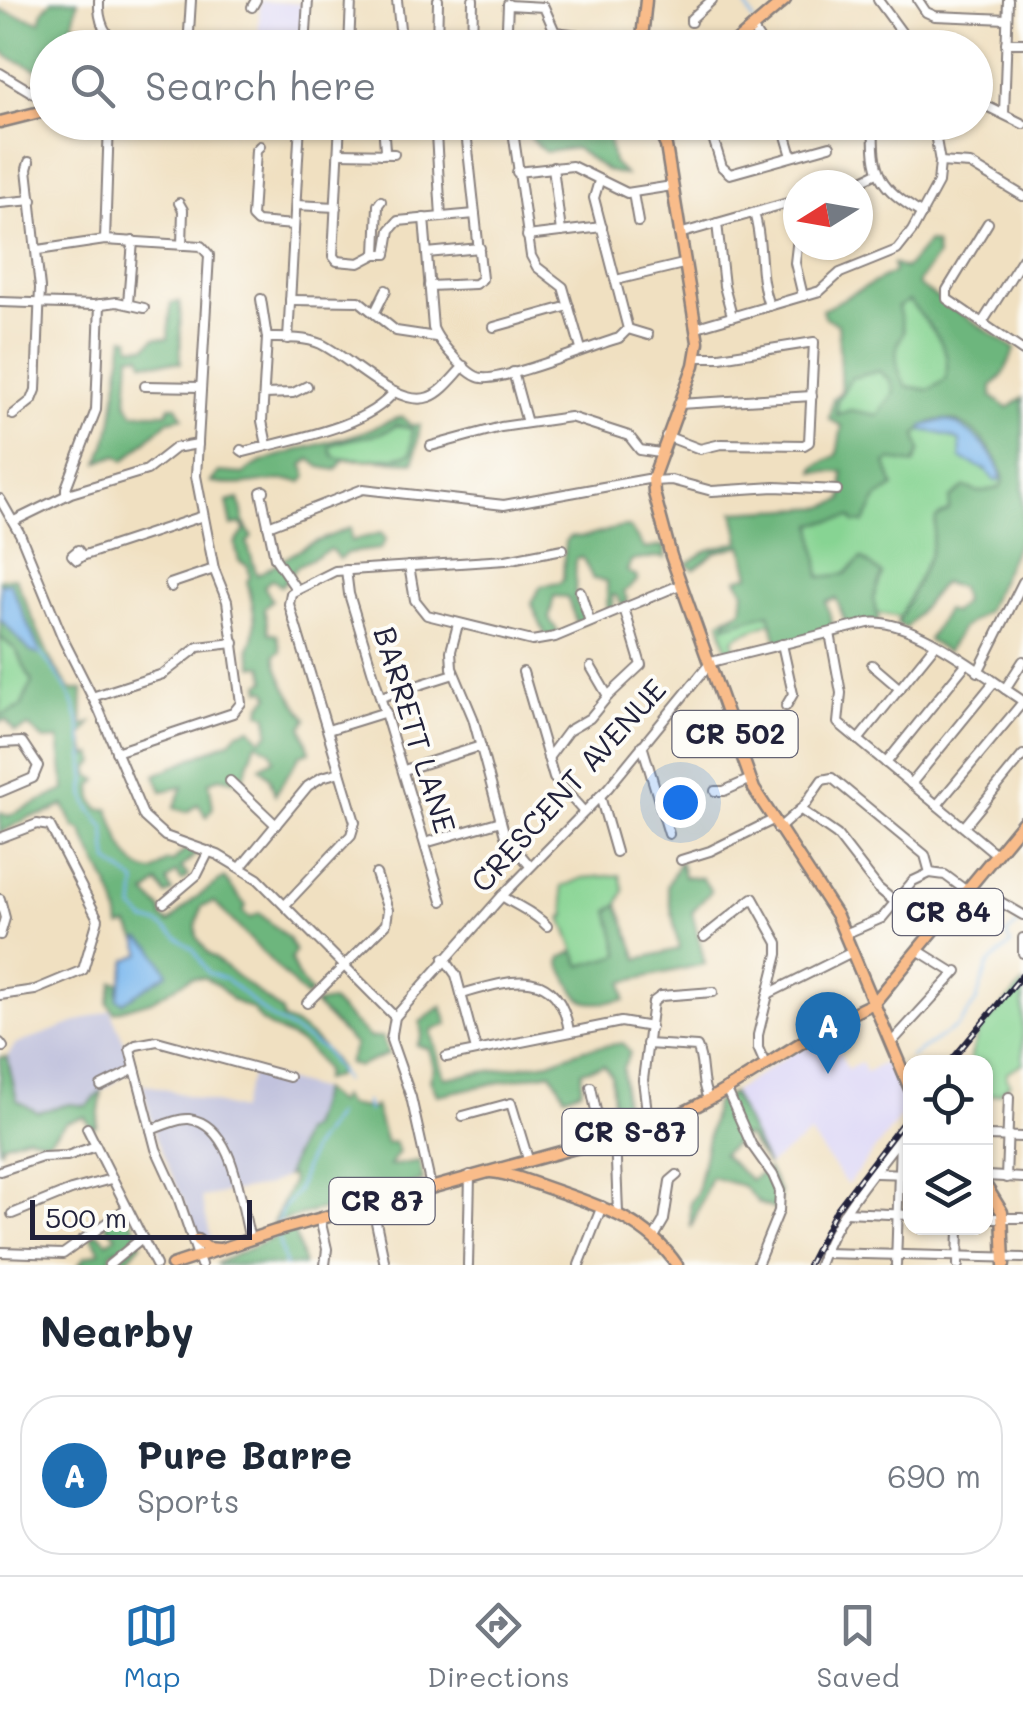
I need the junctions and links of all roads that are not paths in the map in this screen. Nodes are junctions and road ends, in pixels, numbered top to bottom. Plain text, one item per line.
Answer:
1 (99, 0) edge
2 (191, 0) edge
3 (308, 0) edge
4 (351, 0) edge
5 (397, 0) edge
6 (438, 0) edge
7 (473, 0) edge
8 (646, 0) edge
9 (785, 0) edge
10 (918, 0) edge
11 (1008, 0) edge
12 (880, 1) edge
13 (706, 2) edge
14 (508, 3) edge
15 (1008, 19) junction
16 (691, 22) dead end
17 (752, 28) joint
18 (105, 30) edge
19 (189, 30) edge
20 (306, 30) edge
21 (350, 30) edge
22 (400, 30) edge
23 (437, 30) edge
24 (472, 30) edge
25 (507, 30) edge
26 (554, 30) edge
27 (643, 30) edge
28 (750, 30) edge
29 (900, 30) edge
30 (1006, 43) junction
31 (1023, 44) edge
32 (0, 74) edge
33 (30, 91) edge
34 (993, 108) edge
35 (1004, 113) junction
36 (30, 114) edge
37 (0, 122) edge
38 (1023, 124) edge
39 (109, 140) edge
40 (299, 140) edge
41 (339, 140) edge
42 (384, 140) edge
43 (436, 140) edge
44 (467, 140) edge
45 (514, 140) edge
46 (664, 140) edge
47 (714, 140) edge
48 (787, 140) edge
49 (875, 140) edge
50 (936, 140) edge
51 (260, 146) dead end
52 (830, 146) dead end
53 (339, 153) junction
54 (382, 154) junction
55 (394, 154) dead end
56 (792, 156) junction
57 (30, 162) dead end
58 (940, 162) junction
59 (553, 167) junction
60 (517, 172) junction
61 (876, 174) junction
62 (873, 175) edge
63 (600, 181) junction
64 (672, 186) junction
65 (633, 193) junction
66 (1023, 196) edge
67 (32, 200) junction
68 (381, 201) dead end
69 (0, 203) edge
70 (178, 203) dead end
71 (296, 204) junction
72 (783, 205) edge
73 (336, 207) junction
74 (754, 213) junction
75 (476, 214) junction
76 (922, 214) junction
77 (441, 217) junction
78 (424, 218) junction
79 (638, 222) dead end
80 (717, 224) junction
81 (988, 224) dead end
82 (294, 225) junction
83 (602, 227) junction
84 (561, 232) junction
85 (678, 234) junction
86 (527, 236) junction
87 (105, 240) junction
88 (133, 241) junction
89 (182, 245) junction
90 (480, 248) junction
91 (38, 250) junction
92 (426, 253) junction
93 (376, 254) junction
94 (1023, 258) edge
95 (795, 260) edge
96 (683, 264) junction
97 (616, 280) junction
98 (429, 286) junction
99 (386, 290) dead end
100 (803, 296) junction
101 (261, 298) dead end
102 (290, 300) junction
103 (0, 302) edge
104 (40, 303) junction
105 (128, 303) junction
106 (100, 304) junction
107 (569, 306) junction
108 (769, 306) junction
109 (144, 308) dead end
110 (375, 312) junction
111 (732, 316) junction
112 (982, 323) junction
113 (494, 327) dead end
114 (697, 327) junction
115 (628, 328) junction
116 (648, 335) dead end
117 (436, 337) junction
118 (267, 338) junction
119 (288, 338) junction
120 (581, 349) junction
121 (1023, 351) edge
122 (697, 357) junction
123 (464, 366) junction
124 (513, 372) junction
125 (145, 386) dead end
126 (308, 386) dead end
127 (201, 388) junction
128 (394, 392) junction
129 (264, 394) junction
130 (812, 396) junction
131 (679, 404) junction
132 (13, 415) dead end
133 (528, 423) junction
134 (666, 436) junction
135 (198, 444) junction
136 (268, 445) junction
137 (431, 446) dead end
138 (241, 450) dead end
139 (658, 456) junction
140 (653, 479) junction
141 (836, 490) dead end
142 (264, 491) dead end
143 (66, 494) junction
144 (0, 500) edge
145 (204, 516) junction
146 (14, 521) junction
147 (268, 526) junction
148 (564, 549) dead end
149 (82, 556) dead end
150 (409, 566) junction
151 (214, 569) junction
152 (346, 570) junction
153 (1023, 582) edge
154 (682, 584) junction
155 (172, 587) dead end
156 (296, 588) junction
157 (580, 591) dead end
158 (624, 608) junction
159 (590, 622) junction
160 (458, 624) junction
161 (830, 633) junction
162 (234, 643) junction
163 (782, 644) junction
164 (935, 645) junction
165 (1023, 661) edge
166 (711, 662) junction
167 (966, 664) junction
168 (872, 665) dead end
169 (591, 667) dead end
170 (523, 672) dead end
171 (978, 672) junction
172 (454, 674) junction
173 (994, 682) junction
174 (900, 688) junction
175 (1005, 689) junction
176 (608, 696) junction
177 (381, 697) junction
178 (92, 698) junction
179 (1023, 702) edge
180 (786, 706) dead end
181 (386, 712) junction
182 (328, 730) junction
183 (858, 740) junction
184 (0, 743) edge
185 (642, 745) junction
186 (481, 746) junction
187 (116, 752) junction
188 (1023, 755) edge
189 (548, 758) junction
190 (886, 763) junction
191 (404, 770) junction
192 (340, 772) junction
193 (750, 779) junction
194 (230, 782) dead end
195 (911, 784) junction
196 (715, 791) dead end
197 (0, 792) edge
198 (600, 796) junction
199 (938, 806) junction
200 (801, 810) junction
201 (584, 812) junction
202 (501, 822) junction
203 (1023, 822) edge
204 (276, 825) junction
205 (776, 825) junction
206 (964, 827) junction
207 (668, 834) dead end
208 (0, 838) edge
209 (425, 843) junction
210 (209, 851) junction
211 (616, 852) dead end
212 (996, 854) junction
213 (681, 860) dead end
214 (530, 866) junction
215 (242, 868) junction
216 (930, 873) junction
217 (376, 874) dead end
218 (966, 890) junction
219 (502, 896) junction
220 (0, 899) edge
221 (442, 902) dead end
222 (895, 902) junction
223 (164, 904) dead end
224 (284, 905) junction
225 (1023, 915) edge
226 (548, 926) dead end
227 (845, 934) junction
228 (0, 935) edge
229 (704, 936) dead end
230 (1023, 938) edge
231 (919, 951) junction
232 (852, 952) junction
233 (1023, 954) edge
234 (444, 958) junction
235 (344, 966) junction
236 (713, 992) dead end
237 (0, 994) edge
238 (462, 994) junction
239 (768, 994) junction
240 (307, 1003) dead end
241 (874, 1003) junction
242 (394, 1017) junction
243 (650, 1027) junction
244 (569, 1031) junction
245 (891, 1042) junction
246 (648, 1044) junction
247 (476, 1050) junction
248 (446, 1057) dead end
249 (765, 1064) junction
250 (135, 1069) junction
251 (903, 1072) edge
252 (289, 1077) dead end
253 (100, 1086) dead end
254 (591, 1087) dead end
255 (726, 1088) junction
256 (1009, 1097) dead end
257 (709, 1100) junction
258 (463, 1116) dead end
259 (649, 1127) junction
260 (87, 1128) dead end
261 (151, 1130) junction
262 (903, 1134) edge
263 (615, 1136) junction
264 (993, 1136) edge
265 (1008, 1137) junction
266 (1023, 1137) edge
267 (900, 1138) junction
268 (602, 1139) junction
269 (96, 1146) junction
270 (524, 1160) junction
271 (502, 1166) junction
272 (0, 1170) edge
273 (485, 1171) junction
274 (874, 1173) junction
275 (899, 1174) junction
276 (903, 1174) edge
277 (470, 1175) junction
278 (677, 1175) dead end
279 (518, 1177) junction
280 (993, 1177) edge
281 (1006, 1178) junction
282 (1023, 1178) edge
283 (111, 1179) junction
284 (431, 1187) junction
285 (993, 1196) edge
286 (372, 1204) junction
287 (602, 1206) junction
288 (127, 1208) junction
289 (845, 1212) junction
290 (618, 1213) junction
291 (12, 1214) dead end
292 (898, 1214) junction
293 (903, 1214) edge
294 (993, 1218) edge
295 (1023, 1218) edge
296 (320, 1219) junction
297 (1004, 1219) junction
298 (186, 1220) junction
299 (273, 1232) junction
300 (960, 1235) edge
301 (654, 1237) junction
302 (142, 1238) junction
303 (250, 1239) junction
304 (197, 1240) junction
305 (220, 1250) junction
306 (0, 1252) edge
307 (823, 1253) junction
308 (1023, 1258) edge
309 (58, 1260) edge
310 (896, 1260) edge
311 (204, 1261) edge
312 (958, 1261) edge
313 (1004, 1261) edge
314 (108, 1265) edge
315 (156, 1265) edge
316 (172, 1265) edge
317 (325, 1265) edge
318 (385, 1265) edge
319 (468, 1265) edge
320 (578, 1265) edge
321 (677, 1265) edge
322 (757, 1265) edge
323 (819, 1265) edge

1 - 18 street
2 - 19 street
3 - 20 street
4 - 21 street
5 - 22 street
6 - 23 street
7 - 24 street
8 - 27 main road
9 - 17 main road
10 - 15 street
11 - 15 street
12 - 29 street
13 - 16 street
14 - 25 street
14 - 26 street
15 - 30 street
17 - 28 main road
30 - 31 street
30 - 35 street
32 - 33 street
34 - 35 street
35 - 38 street
36 - 37 main road
39 - 87 street
40 - 71 street
41 - 53 street
42 - 54 street
43 - 77 street
44 - 75 street
45 - 60 street
46 - 64 main road, CR 502
47 - 56 street
48 - 56 street
49 - 61 street
50 - 58 street
51 - 82 street
52 - 56 street
53 - 54 street
53 - 73 street
54 - 55 street
57 - 67 street
58 - 66 street
58 - 76 street
59 - 60 street
59 - 63 street
59 - 84 street
60 - 86 street
61 - 62 street
61 - 76 street
63 - 65 street
63 - 83 street
64 - 65 street
64 - 85 main road, CR 502
65 - 79 street
67 - 69 street
67 - 91 street
68 - 93 street
70 - 89 street
71 - 73 street
71 - 82 street
72 - 74 street
73 - 93 street
74 - 80 street
74 - 108 street
75 - 77 street
75 - 90 street
76 - 100 street
77 - 78 street
78 - 92 street
78 - 93 street
80 - 85 street
80 - 111 street
81 - 112 street
82 - 102 street
83 - 84 street
83 - 97 street
84 - 86 street
85 - 96 main road, CR 502
86 - 107 street
87 - 88 street
87 - 91 street
88 - 89 street
88 - 105 street
89 - 127 street
90 - 92 street
90 - 98 street
91 - 104 street
92 - 98 street
94 - 112 street
95 - 100 street
96 - 97 street
96 - 114 main road, CR 502
97 - 115 street
98 - 117 street
99 - 110 street
100 - 108 street
101 - 118 street
102 - 110 street
102 - 119 street
103 - 104 street
104 - 106 street
104 - 132 street
105 - 106 street
105 - 109 street
106 - 143 street
107 - 113 street
107 - 120 street
108 - 111 street
110 - 117 street
111 - 114 street
112 - 121 street
114 - 122 main road, CR 502
115 - 116 street
115 - 120 street
117 - 123 street
118 - 119 street
118 - 129 street
119 - 128 street
120 - 124 street
122 - 130 street
122 - 131 main road, CR 502
123 - 124 street
123 - 128 street
124 - 133 street
125 - 127 street
126 - 129 street
127 - 135 street
128 - 136 street
129 - 136 street
130 - 131 street
130 - 134 street
131 - 134 main road, CR 502
133 - 137 street
133 - 139 street
134 - 139 main road, CR 502
135 - 143 street
135 - 145 street
136 - 138 street
139 - 140 main road, CR 502
140 - 141 street
140 - 147 street
140 - 154 main road, CR 502
142 - 147 street
143 - 146 street
144 - 146 street
145 - 149 street
145 - 151 street
146 - 178 street
147 - 156 street
148 - 150 street
150 - 152 street
150 - 160 street
151 - 155 street
151 - 162 street
152 - 156 street
152 - 177 street, BARRETT LANE
153 - 171 street
154 - 158 street
154 - 166 main road, CR 502
156 - 182 street
157 - 159 street
158 - 159 street
158 - 176 street
159 - 160 street
160 - 172 street
161 - 163 street
161 - 164 street
161 - 183 street
162 - 178 street
162 - 187 street
163 - 166 street
163 - 180 street
164 - 167 street
164 - 174 street
165 - 175 street
166 - 185 street, CRESCENT AVENUE
166 - 193 main road, CR 502
167 - 171 street
167 - 190 street
168 - 174 street
169 - 176 street
170 - 189 street
171 - 173 street
172 - 177 street
172 - 186 street
173 - 175 street
173 - 195 street
174 - 183 street
175 - 179 street
176 - 189 street
177 - 181 street, BARRETT LANE
178 - 187 street
179 - 199 street
181 - 182 street
181 - 191 street, BARRETT LANE
182 - 192 street
183 - 190 street
184 - 197 street
185 - 198 street, CRESCENT AVENUE
185 - 207 street
186 - 191 street
186 - 202 street
187 - 210 street
188 - 206 street
189 - 201 street
190 - 195 street
191 - 209 street, BARRETT LANE
192 - 204 street
192 - 224 street
193 - 196 street
193 - 205 main road, CR 502
194 - 204 street
195 - 199 street
198 - 201 street, CRESCENT AVENUE
198 - 211 street
199 - 206 street
200 - 205 street
200 - 216 street
200 - 222 street
201 - 214 street, CRESCENT AVENUE
202 - 209 street
202 - 214 street
203 - 212 main road, CR 84
204 - 215 street
205 - 213 street
205 - 227 main road, CR 502
206 - 212 street
208 - 237 street
209 - 221 street, BARRETT LANE
210 - 215 street
210 - 223 street
212 - 218 main road, CR 84
214 - 219 street, CRESCENT AVENUE
215 - 224 street
216 - 218 street
216 - 222 street
217 - 235 street
218 - 225 street
218 - 231 main road, CR 84
219 - 226 street
219 - 234 street, CRESCENT AVENUE
220 - 228 street
222 - 227 street
224 - 235 street
227 - 232 main road, CR 502
229 - 239 street
230 - 233 street
231 - 241 main road, CR 84
231 - 245 street
232 - 239 street
232 - 241 main road, CR 502
234 - 238 street
234 - 242 street, CRESCENT AVENUE
235 - 240 street
235 - 242 street
236 - 243 street
238 - 244 street
238 - 247 street
239 - 249 street
241 - 245 main road
241 - 249 main road, CR S-87
242 - 284 street
243 - 244 street
243 - 246 street
244 - 247 street
245 - 251 main road
246 - 257 street
246 - 259 street
247 - 248 street
249 - 255 main road, CR S-87
250 - 252 street
250 - 253 street
250 - 261 street
254 - 268 street
255 - 257 main road, CR S-87
255 - 322 street
256 - 265 street
257 - 259 main road, CR S-87
258 - 270 street
259 - 263 main road, CR S-87
260 - 269 street
261 - 298 street
261 - 303 street
262 - 267 street
263 - 268 main road, CR S-87
263 - 290 street
264 - 265 street
265 - 266 street
265 - 281 street
267 - 274 street
267 - 275 street
268 - 270 main road, CR S-87
269 - 272 street
269 - 283 street
270 - 271 main road, CR S-87
270 - 279 main road
271 - 273 main road, CR 87
271 - 279 main road, CR 87
273 - 277 main road, CR 87
273 - 279 main road, CR 87
274 - 275 street
274 - 289 street
275 - 276 street
275 - 292 street
277 - 284 main road, CR 87
277 - 319 street
278 - 301 street
279 - 287 main road, CR 87
280 - 281 street
281 - 282 street
283 - 288 street
283 - 291 street
284 - 286 main road, CR 87
285 - 297 main road
286 - 296 main road, CR 87
286 - 318 street
287 - 290 main road, CR 87
287 - 320 street
288 - 302 street
288 - 309 street
289 - 292 street
289 - 307 street
290 - 301 main road, CR 87
292 - 293 street
292 - 310 street
294 - 297 street
295 - 297 street
296 - 299 main road, CR 87
296 - 317 street
297 - 313 main road
298 - 304 street
298 - 311 street
299 - 303 main road, CR 87
299 - 311 main road
300 - 312 street
301 - 321 main road, CR 87
302 - 314 street
302 - 315 street
303 - 305 main road, CR 87
304 - 305 main road
304 - 311 street
305 - 311 main road, CR 87
306 - 309 street
307 - 310 street
307 - 323 street
308 - 313 street
310 - 312 street
311 - 316 main road, CR 87
312 - 313 street

